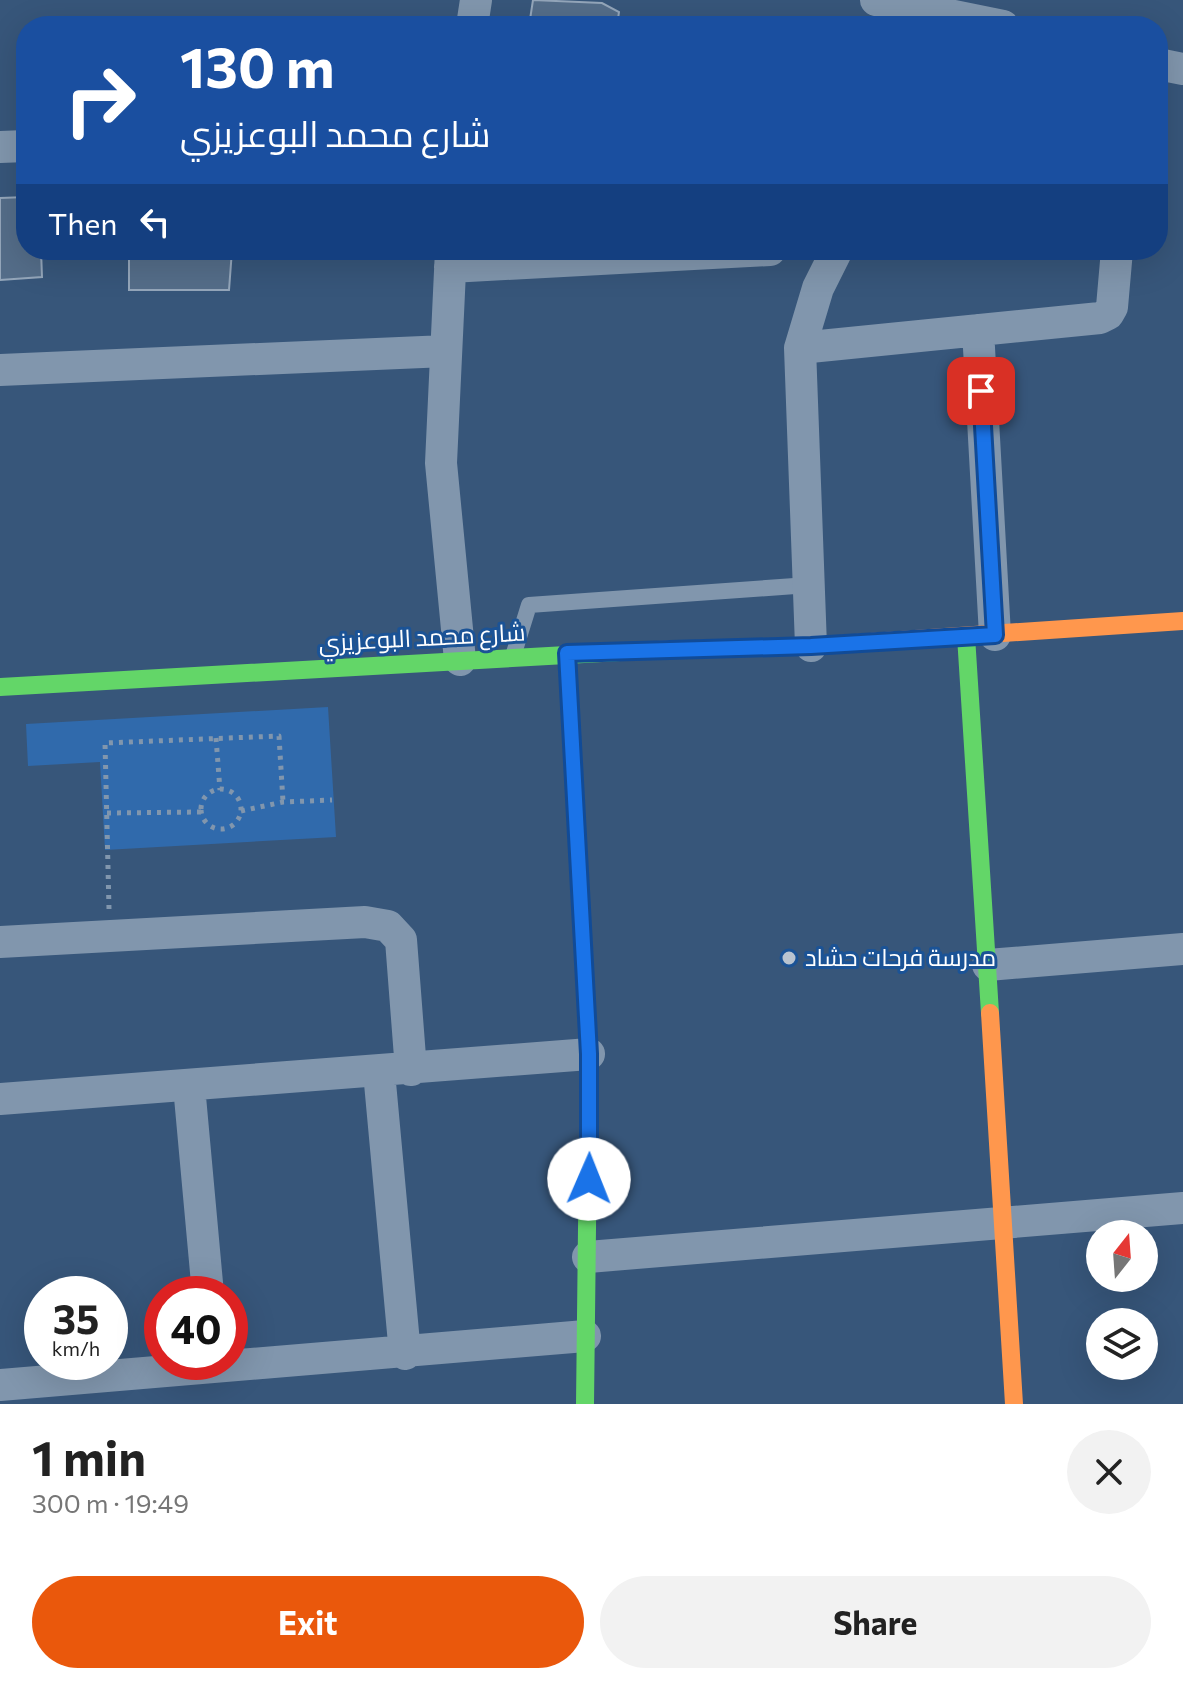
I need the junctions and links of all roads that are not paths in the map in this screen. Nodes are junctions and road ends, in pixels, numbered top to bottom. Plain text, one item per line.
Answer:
1 (958, 7) edge
2 (889, 10) edge
3 (979, 16) edge
4 (450, 260) edge
5 (832, 260) edge
6 (1116, 260) edge
7 (978, 330) junction
8 (800, 348) junction
9 (446, 351) junction
10 (0, 370) edge
11 (809, 585) junction
12 (1183, 621) edge
13 (980, 636) junction
14 (811, 646) junction
15 (567, 653) junction
16 (513, 658) junction
17 (460, 660) junction
18 (0, 687) edge
19 (0, 942) edge
20 (1183, 949) edge
21 (988, 965) junction
22 (589, 1054) junction
23 (395, 1071) junction
24 (189, 1086) junction
25 (0, 1099) edge
26 (1183, 1208) edge
27 (1004, 1221) junction
28 (588, 1257) junction
29 (206, 1276) edge
30 (585, 1336) junction
31 (405, 1354) junction
32 (248, 1363) edge
33 (144, 1372) edge
34 (0, 1375) edge
35 (0, 1385) edge
36 (585, 1404) edge
37 (1014, 1404) edge

1 - 2 street
1 - 3 street
4 - 9 street
5 - 8 street
6 - 7 street
7 - 8 street
7 - 13 street
8 - 11 street
9 - 10 street
9 - 17 street
11 - 14 street
11 - 16 lane
12 - 13 street, شارع محمد البوعزيزي
13 - 14 street, شارع محمد البوعزيزي
13 - 21 street
14 - 15 street, شارع محمد البوعزيزي
15 - 16 street, شارع محمد البوعزيزي
15 - 22 street
16 - 17 street, شارع محمد البوعزيزي
17 - 18 street, شارع محمد البوعزيزي
19 - 23 street
20 - 21 street
21 - 27 street
22 - 23 street
22 - 28 street
23 - 24 street
23 - 31 street
24 - 25 street
24 - 29 street
26 - 27 street
27 - 28 street
27 - 37 street
28 - 30 street
30 - 31 street
30 - 36 street
31 - 32 street
33 - 35 street
34 - 35 street

